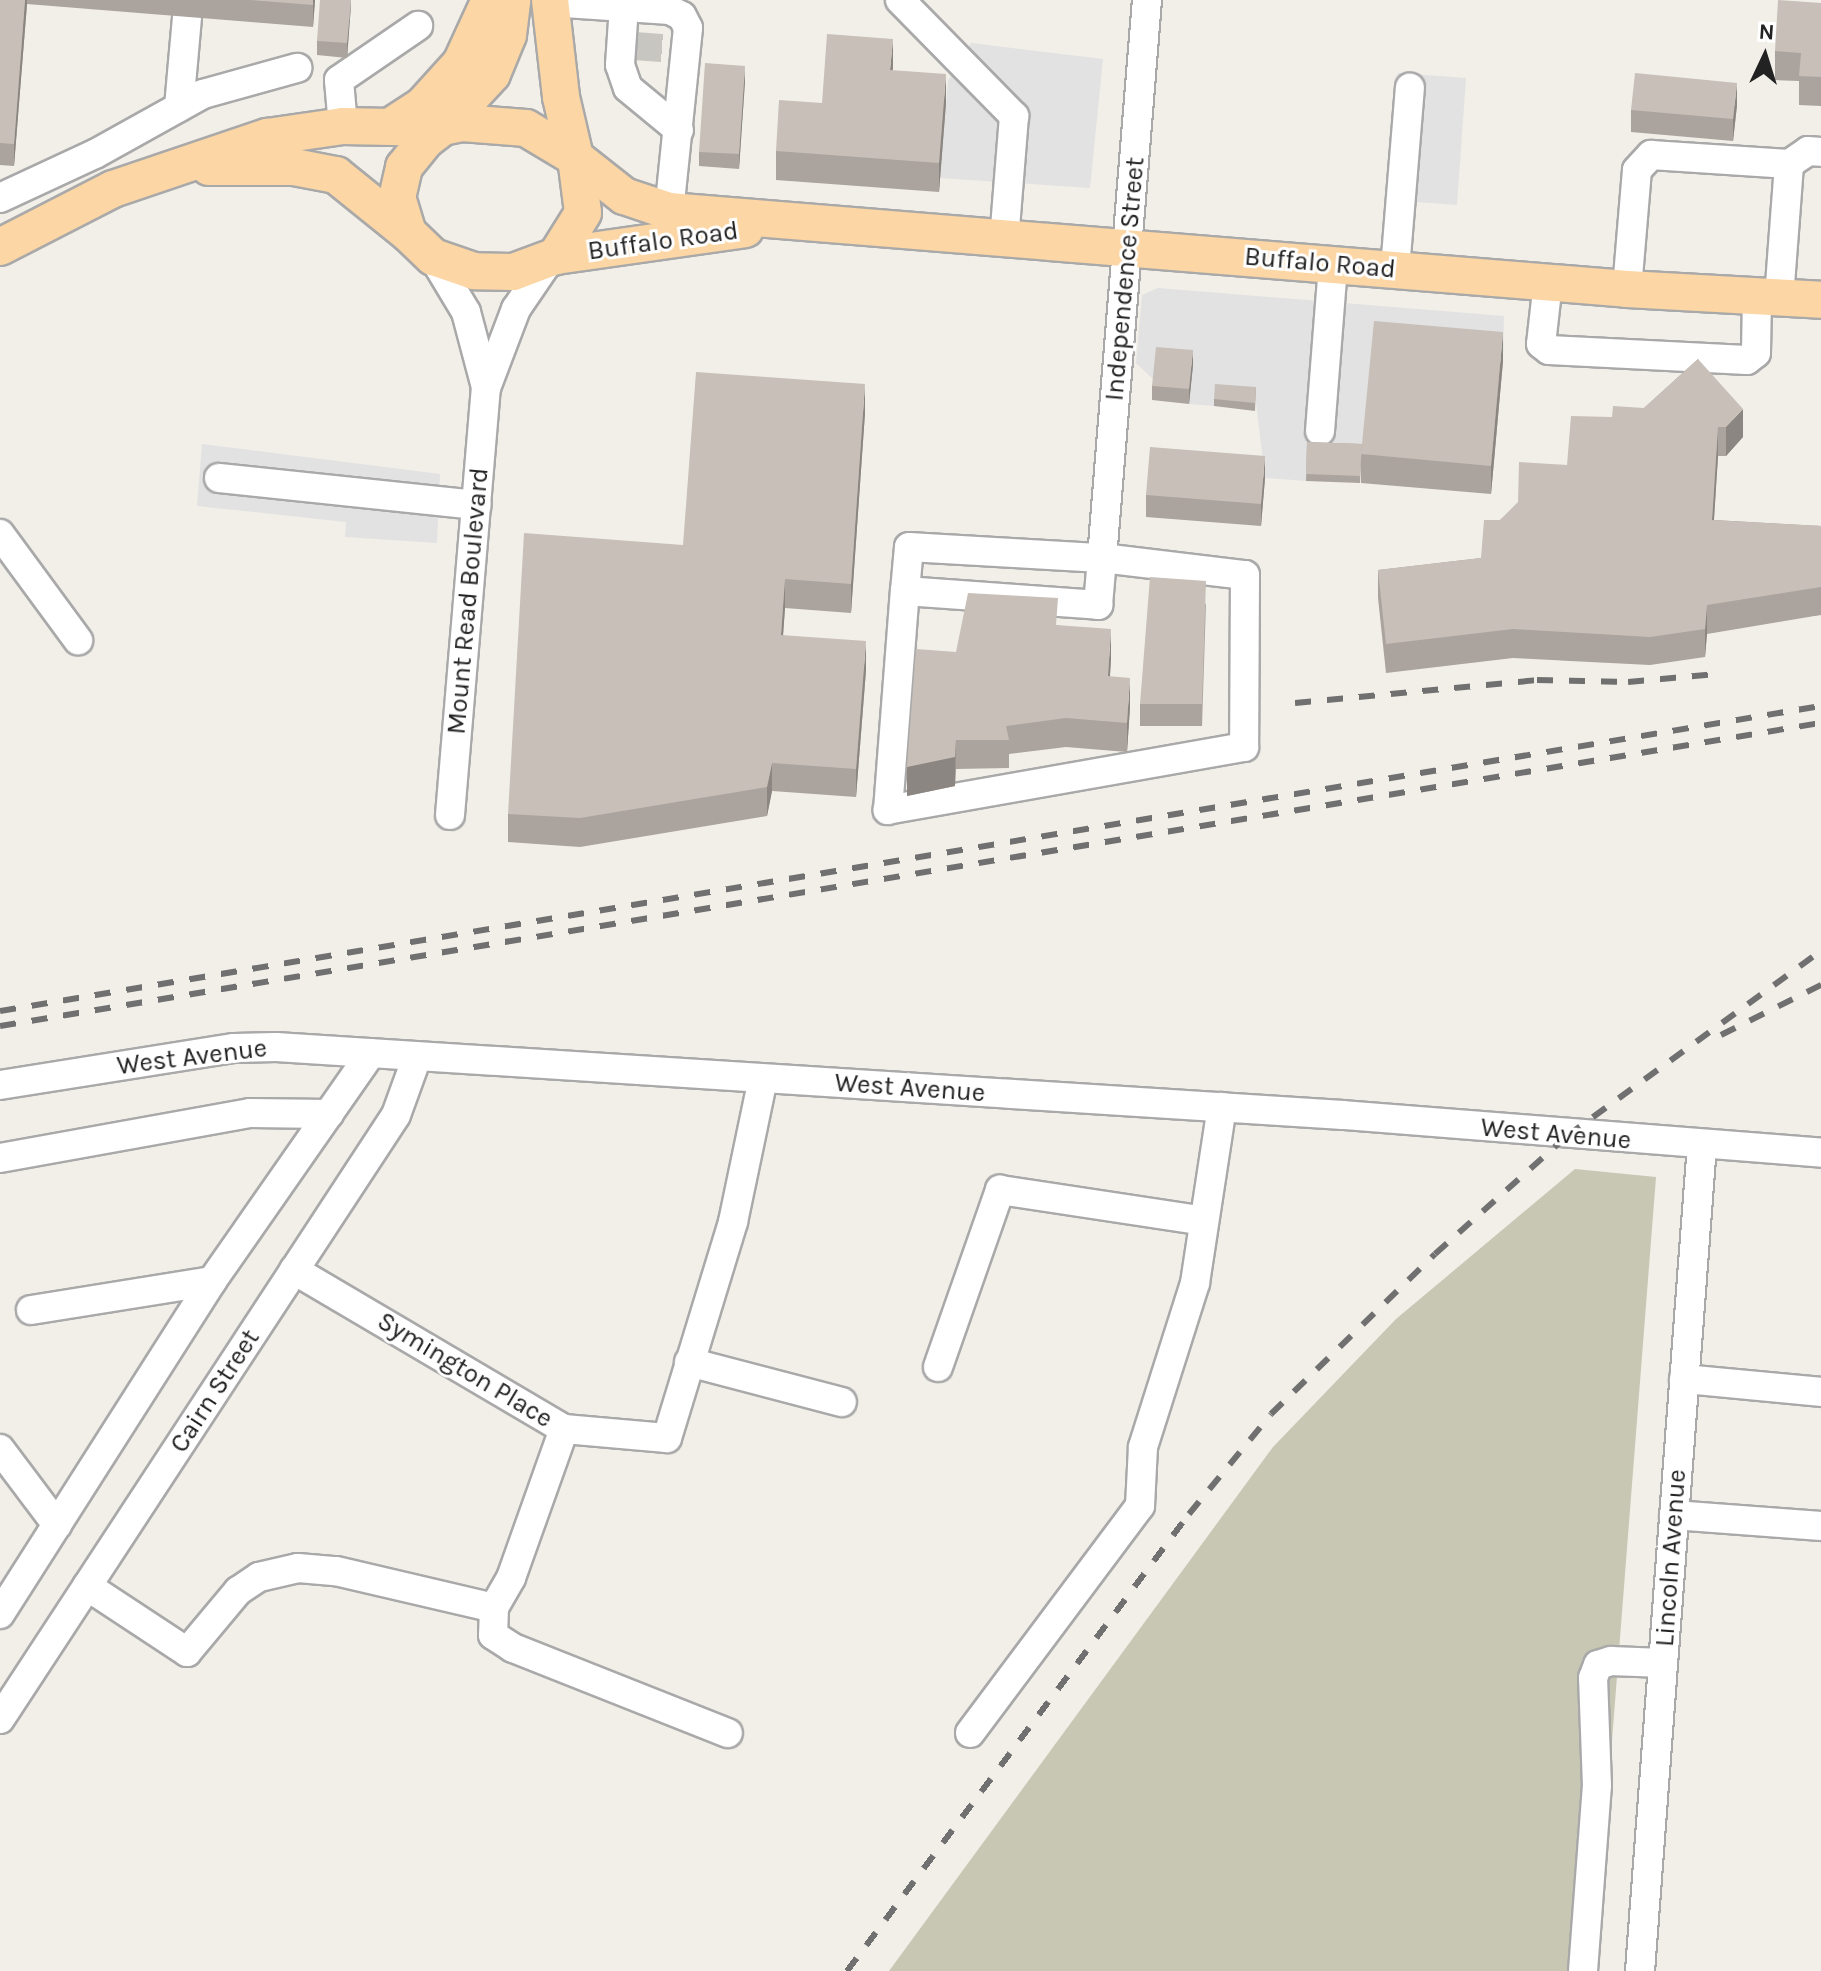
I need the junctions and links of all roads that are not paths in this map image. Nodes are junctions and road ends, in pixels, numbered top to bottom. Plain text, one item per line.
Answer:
1 (490, 0) edge
2 (512, 0) edge
3 (900, 0) edge
4 (1147, 0) edge
5 (550, 1) edge
6 (624, 6) junction
7 (187, 17) dead end
8 (418, 26) dead end
9 (297, 68) dead end
10 (1410, 88) dead end
11 (179, 107) junction
12 (394, 124) junction
13 (343, 126) junction
14 (442, 128) junction
15 (679, 130) junction
16 (1821, 152) edge
17 (576, 158) junction
18 (1789, 164) junction
19 (184, 167) junction
20 (0, 198) edge
21 (669, 211) junction
22 (818, 225) junction
23 (1004, 239) junction
24 (421, 245) junction
25 (0, 247) edge
26 (1127, 248) junction
27 (553, 257) junction
28 (1333, 264) junction
29 (1395, 269) junction
30 (1548, 282) junction
31 (1627, 289) junction
32 (1768, 298) junction
33 (1821, 300) edge
34 (486, 388) junction
35 (1320, 431) dead end
36 (219, 478) dead end
37 (477, 505) junction
38 (0, 534) edge
39 (1102, 558) junction
40 (905, 591) junction
41 (78, 640) dead end
42 (450, 815) dead end
43 (371, 1053) junction
44 (417, 1057) junction
45 (763, 1079) junction
46 (0, 1085) edge
47 (1222, 1107) junction
48 (329, 1114) junction
49 (1702, 1145) junction
50 (1821, 1153) edge
51 (0, 1158) edge
52 (1204, 1221) junction
53 (294, 1270) junction
54 (212, 1281) junction
55 (31, 1310) dead end
56 (689, 1362) junction
57 (938, 1367) dead end
58 (1684, 1379) junction
59 (1821, 1392) edge
60 (842, 1402) dead end
61 (564, 1429) junction
62 (0, 1449) edge
63 (1674, 1515) junction
64 (57, 1525) junction
65 (1821, 1526) edge
66 (87, 1586) junction
67 (494, 1608) junction
68 (0, 1614) edge
69 (1663, 1663) junction
70 (0, 1719) edge
71 (728, 1733) dead end
72 (970, 1733) dead end
73 (1583, 1971) edge
74 (1640, 1971) edge

1 - 12 main road
2 - 14 main road
3 - 23 street
4 - 26 street, Independence Street
5 - 6 street
5 - 17 main road
6 - 15 street
6 - 15 street
7 - 11 street
8 - 13 street
9 - 11 street
10 - 29 street
11 - 20 street
12 - 13 main road
12 - 14 main road
13 - 19 main road
14 - 17 main road
14 - 24 main road
15 - 21 street
16 - 18 street
17 - 21 main road, Buffalo Road
17 - 27 main road
18 - 31 street
18 - 32 street
19 - 24 main road
19 - 25 main road
21 - 22 main road, Buffalo Road
22 - 23 main road, Buffalo Road
22 - 27 main road, Buffalo Road
23 - 26 main road, Buffalo Road
24 - 27 main road
24 - 34 street
26 - 28 main road, Buffalo Road
26 - 39 street, Independence Street
27 - 34 street
28 - 29 main road, Buffalo Road
28 - 35 street
29 - 30 main road, Buffalo Road
30 - 31 main road, Buffalo Road
30 - 32 street
31 - 32 main road, Buffalo Road
32 - 33 main road, Buffalo Road
34 - 37 street, Mount Read Boulevard
36 - 37 street
37 - 42 street, Mount Read Boulevard
38 - 41 street
39 - 40 street
39 - 40 street, Independence Street
39 - 40 street
43 - 44 street, West Avenue
43 - 46 street, West Avenue
43 - 48 street
44 - 45 street, West Avenue
44 - 53 street, Cairn Street
45 - 47 street, West Avenue
45 - 56 street
47 - 49 street, West Avenue
47 - 52 street
48 - 51 street
48 - 54 street
49 - 50 street, West Avenue
49 - 58 street, Lincoln Avenue
52 - 57 street
52 - 72 street
53 - 61 street, Symington Place
53 - 66 street, Cairn Street
54 - 55 street
54 - 64 street
56 - 60 street
56 - 61 street
58 - 59 street
58 - 63 street, Lincoln Avenue
61 - 67 street, Symington Place
62 - 64 street
63 - 65 street
63 - 69 street, Lincoln Avenue
64 - 68 street
66 - 67 street
66 - 70 street, Cairn Street
67 - 71 street
69 - 73 street
69 - 74 street, Lincoln Avenue

